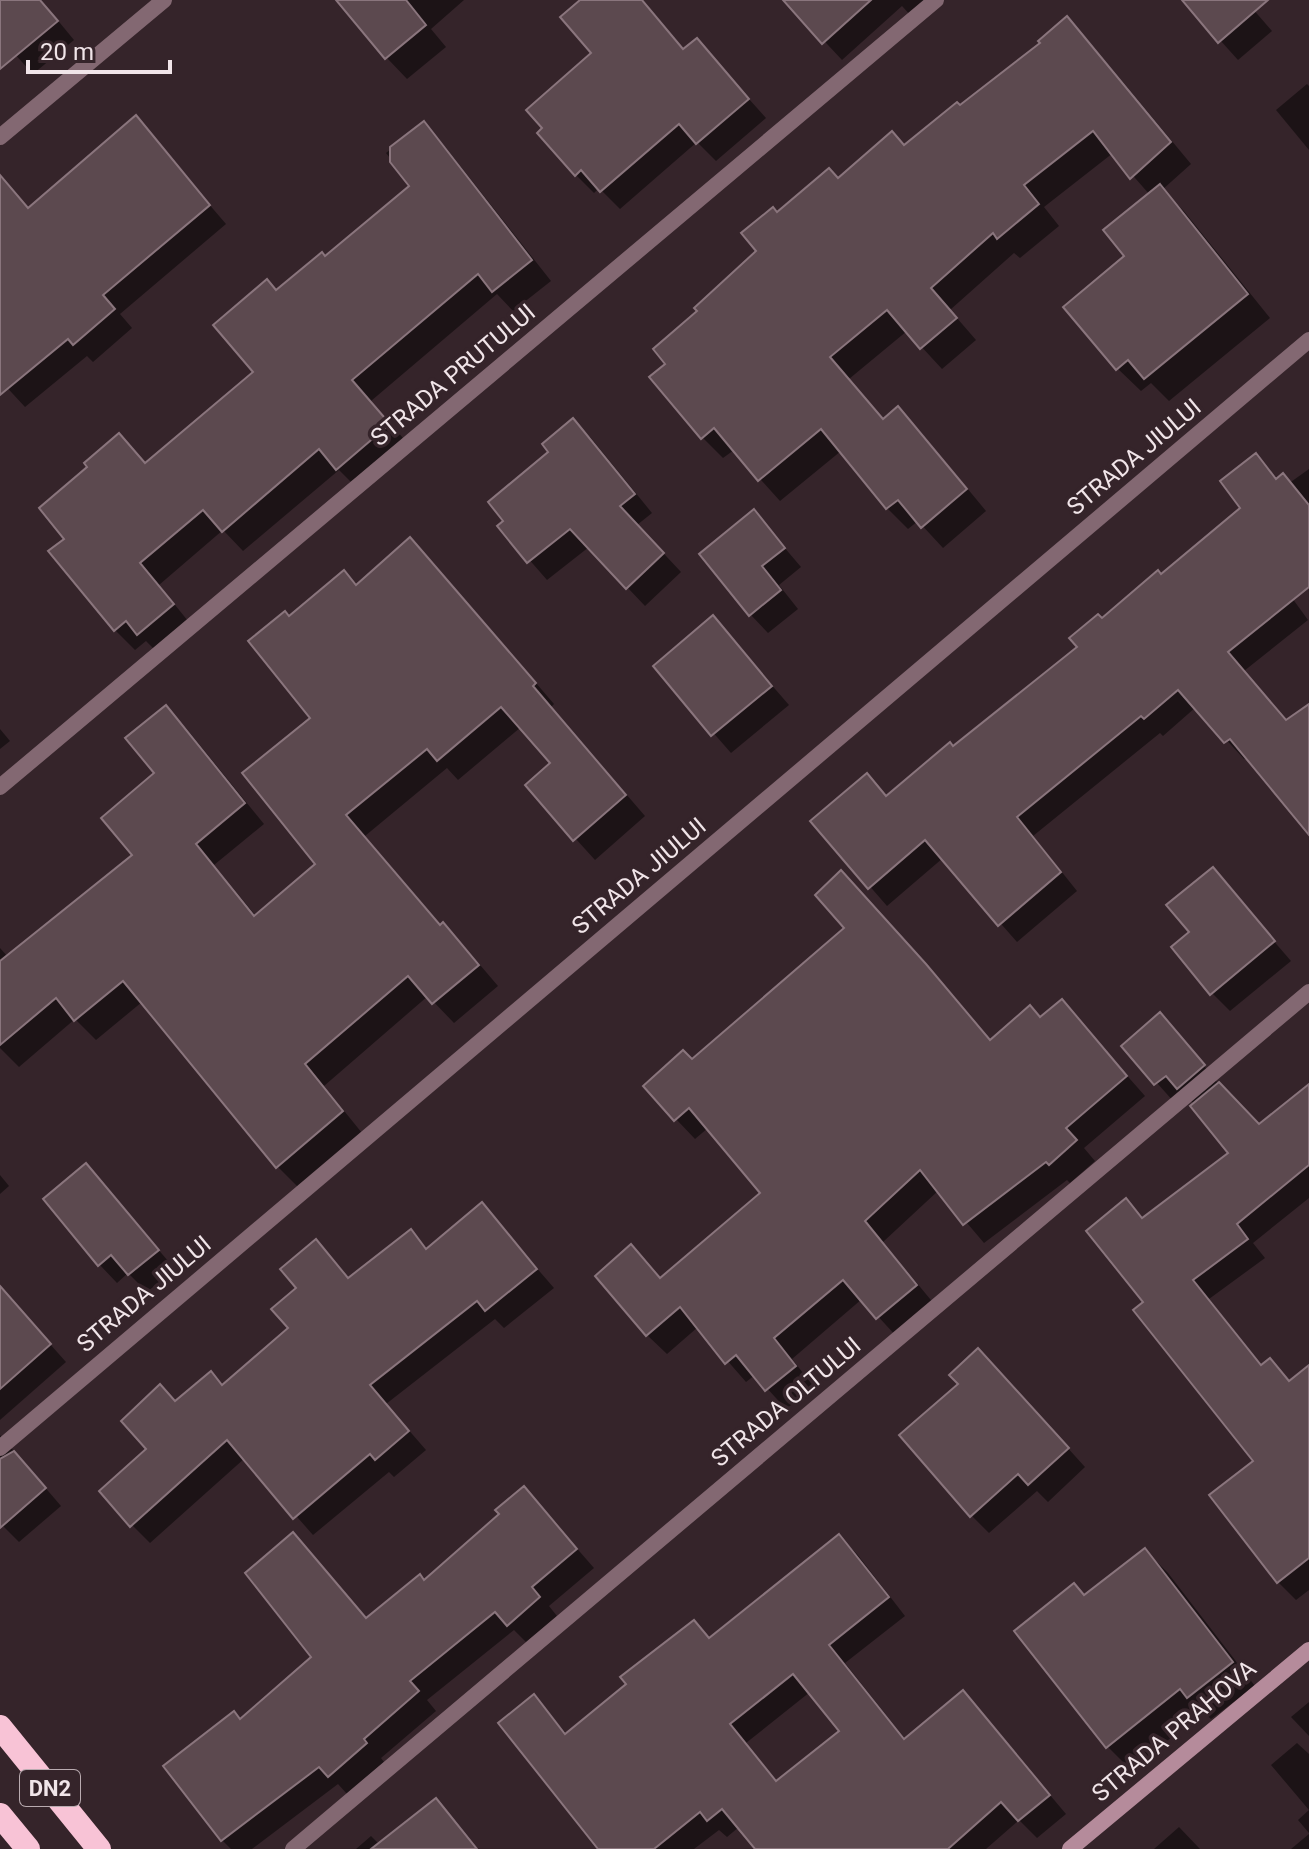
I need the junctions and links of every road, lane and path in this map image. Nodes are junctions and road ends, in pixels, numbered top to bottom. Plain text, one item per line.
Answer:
1 (164, 0) edge
2 (936, 0) edge
3 (0, 137) edge
4 (1309, 340) edge
5 (0, 787) edge
6 (1309, 992) edge
7 (0, 1448) edge
8 (1309, 1650) edge
9 (0, 1727) edge
10 (0, 1815) edge
11 (21, 1844) edge
12 (99, 1849) edge
13 (293, 1849) edge
14 (1070, 1849) edge

1 - 3 street
2 - 5 street, STRADA PRUTULUI
4 - 7 street, STRADA JIULUI
6 - 13 street, STRADA OLTULUI
8 - 14 street, STRADA PRAHOVA
9 - 12 highway, DN2
10 - 11 highway, DN2

